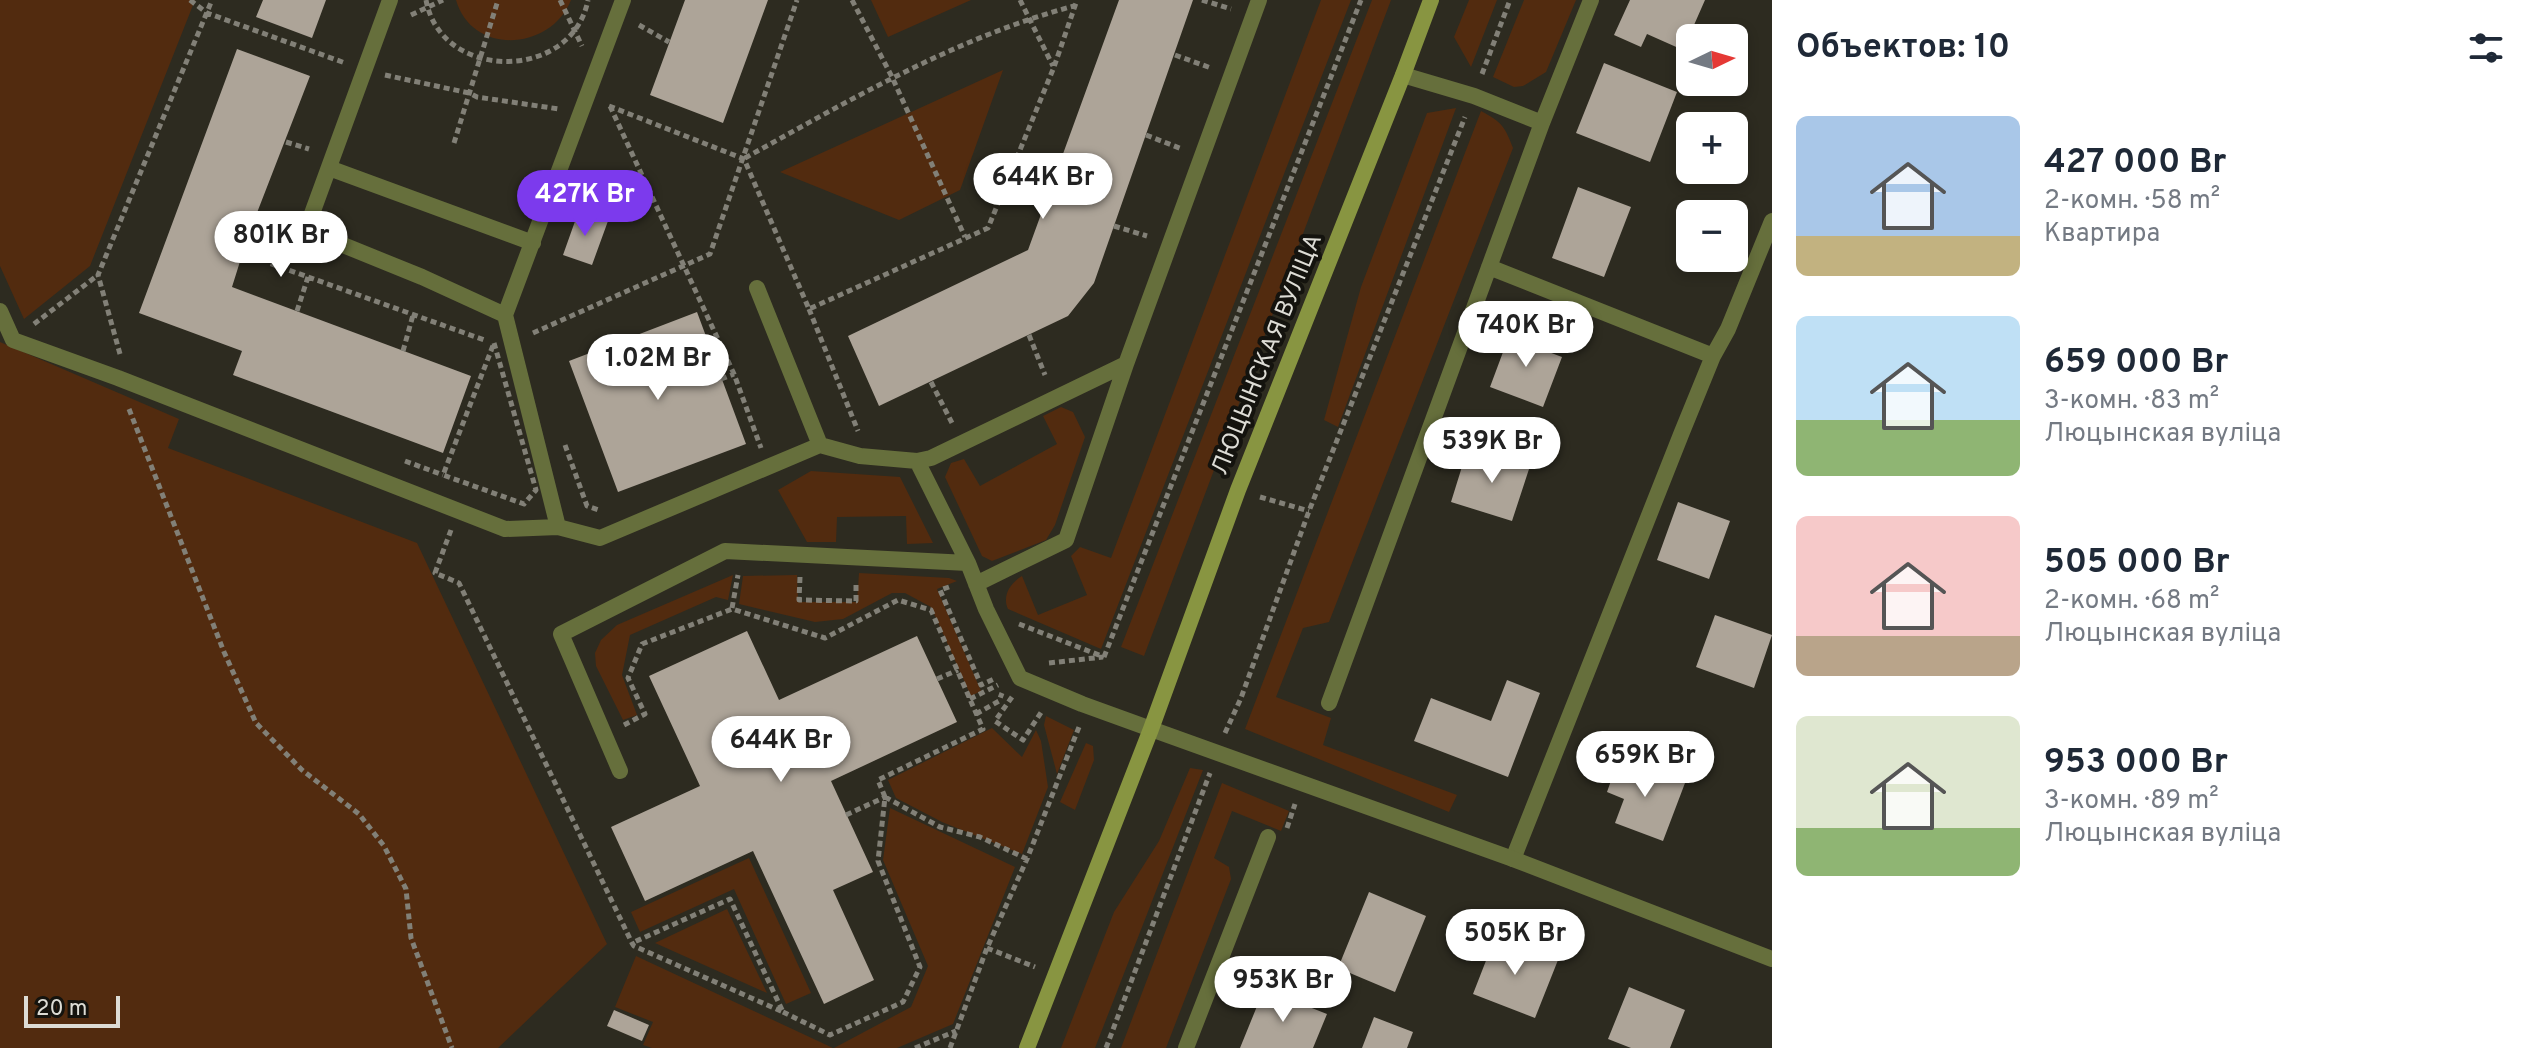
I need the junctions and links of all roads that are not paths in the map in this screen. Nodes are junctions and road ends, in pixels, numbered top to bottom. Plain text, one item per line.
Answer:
1 (390, 0) edge
2 (623, 0) edge
3 (1259, 0) edge
4 (1431, 0) edge
5 (1591, 0) edge
6 (1403, 75) junction
7 (1542, 123) junction
8 (329, 168) junction
9 (1772, 221) edge
10 (533, 243) junction
11 (1489, 267) junction
12 (757, 288) dead end
13 (0, 311) edge
14 (505, 315) junction
15 (1713, 356) junction
16 (1126, 364) junction
17 (820, 445) junction
18 (917, 461) junction
19 (558, 527) junction
20 (968, 563) junction
21 (976, 584) junction
22 (1329, 703) dead end
23 (1151, 729) junction
24 (620, 771) dead end
25 (1268, 837) dead end
26 (1513, 859) junction
27 (1772, 959) edge
28 (1027, 1048) edge
29 (1186, 1048) edge

1 - 8 street
2 - 10 street
3 - 16 street
4 - 6 main road, ЛЮЦЫНСКАЯ ВУЛІЦА
5 - 7 street
6 - 7 street
6 - 23 main road, ЛЮЦЫНСКАЯ ВУЛІЦА
7 - 11 street
8 - 10 street
8 - 14 street
9 - 15 street
10 - 14 street
11 - 15 street
11 - 22 street
12 - 17 street
13 - 19 street
14 - 19 street
15 - 26 street
16 - 18 street
16 - 21 street
17 - 18 street
17 - 19 street
18 - 20 street
20 - 21 street
20 - 24 street
21 - 23 street
23 - 26 street
23 - 28 main road, ЛЮЦЫНСКАЯ ВУЛІЦА
25 - 29 street
26 - 27 street

